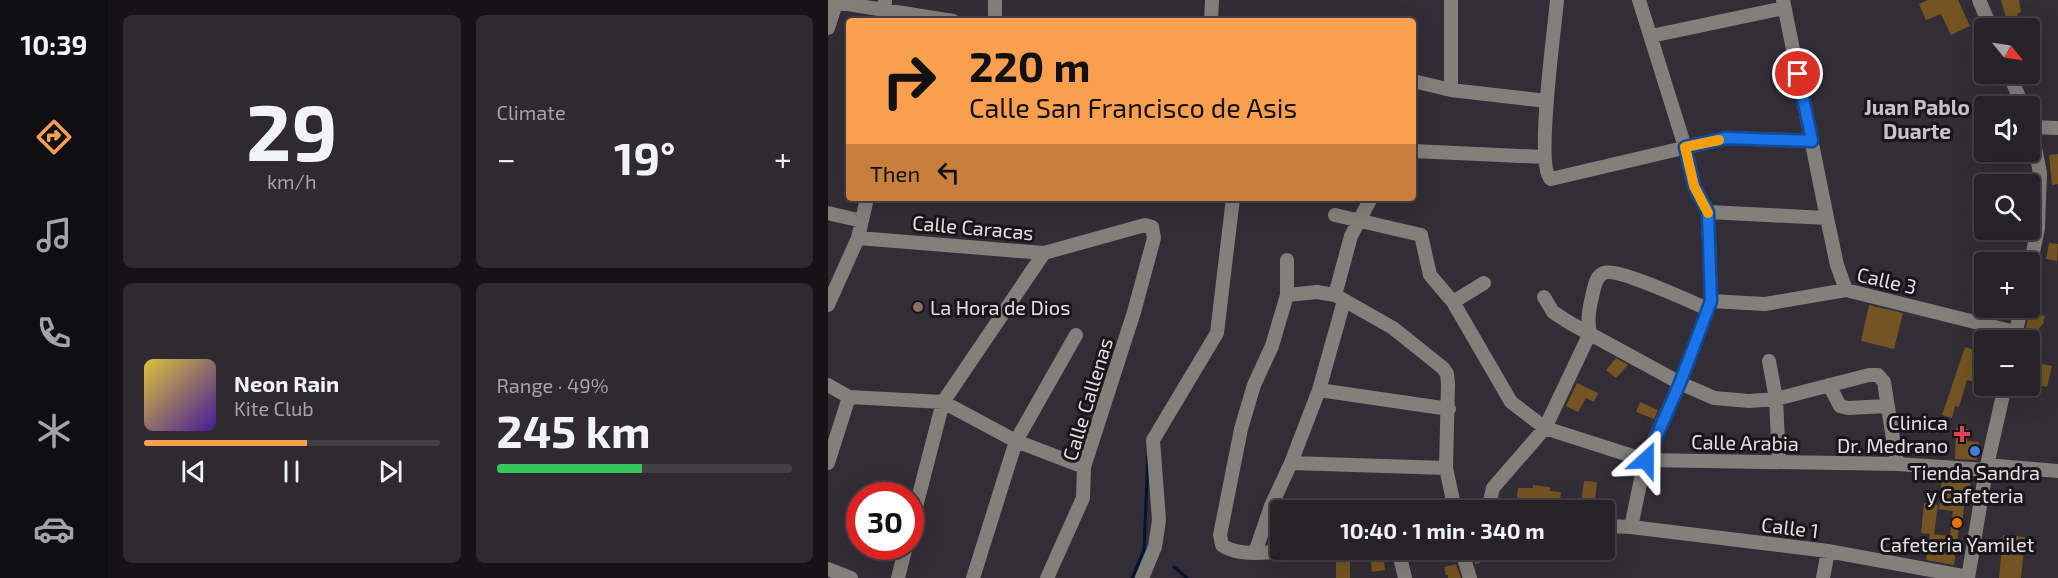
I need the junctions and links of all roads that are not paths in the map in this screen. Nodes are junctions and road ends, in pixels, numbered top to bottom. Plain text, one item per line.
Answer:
1 (995, 0) edge
2 (1212, 0) edge
3 (1451, 0) edge
4 (1557, 0) edge
5 (1639, 0) edge
6 (1979, 0) edge
7 (832, 2) edge
8 (1783, 4) edge
9 (884, 11) edge
10 (932, 18) edge
11 (995, 18) edge
12 (1211, 18) edge
13 (1987, 18) edge
14 (828, 28) edge
15 (1651, 36) junction
16 (1416, 82) edge
17 (1451, 90) junction
18 (1547, 101) junction
19 (2040, 125) edge
20 (2058, 128) edge
21 (1812, 141) junction
22 (1685, 147) junction
23 (1416, 151) edge
24 (1544, 157) junction
25 (2038, 162) edge
26 (866, 201) edge
27 (1233, 201) edge
28 (1370, 201) edge
29 (1708, 212) junction
30 (828, 213) edge
31 (1335, 215) dead end
32 (1827, 218) junction
33 (1360, 220) junction
34 (862, 221) junction
35 (1152, 227) joint
36 (858, 238) junction
37 (2033, 252) edge
38 (1044, 253) junction
39 (1287, 260) dead end
40 (1484, 283) dead end
41 (1846, 290) junction
42 (1287, 295) junction
43 (1544, 297) dead end
44 (1340, 298) junction
45 (1453, 302) junction
46 (828, 305) edge
47 (1709, 305) junction
48 (1993, 330) edge
49 (1590, 333) junction
50 (1076, 335) dead end
51 (1769, 361) dead end
52 (1680, 383) junction
53 (828, 385) edge
54 (1829, 385) junction
55 (1319, 390) junction
56 (849, 396) junction
57 (2003, 396) edge
58 (1776, 399) junction
59 (942, 402) junction
60 (1887, 405) junction
61 (1449, 409) junction
62 (1545, 428) junction
63 (1016, 441) junction
64 (1646, 460) junction
65 (1779, 462) junction
66 (828, 463) edge
67 (1291, 463) junction
68 (1897, 464) junction
69 (1084, 467) junction
70 (1446, 468) junction
71 (1986, 468) junction
72 (2058, 471) edge
73 (922, 482) edge
74 (1453, 500) edge
75 (1490, 500) edge
76 (1615, 526) edge
77 (1631, 527) junction
78 (1828, 551) junction
79 (1270, 552) edge
80 (1255, 553) junction
81 (902, 560) edge
82 (1400, 560) edge
83 (1464, 560) edge
84 (898, 578) edge
85 (973, 578) edge
86 (1047, 578) edge
87 (1142, 578) edge
88 (1404, 578) edge
89 (1470, 578) edge
90 (1823, 578) edge
91 (1968, 578) edge

1 - 11 street
2 - 12 street
3 - 17 street
4 - 18 street
5 - 15 street
6 - 13 street
7 - 9 street
7 - 14 street
8 - 15 street
8 - 21 street
9 - 10 street
15 - 22 street
16 - 17 street
17 - 18 street
18 - 24 street
19 - 20 street
21 - 22 street
21 - 32 street
22 - 24 street
22 - 29 street
23 - 24 street
25 - 37 street
26 - 34 street
27 - 87 street
28 - 33 street
29 - 32 street
29 - 47 street
30 - 34 street
31 - 33 street, Calle Arabia
32 - 41 street
33 - 44 street
33 - 45 street, Calle Arabia
34 - 36 street
35 - 38 street, Calle Caracas
35 - 69 street, Calle Callenas
36 - 38 street, Calle Caracas
36 - 46 street
38 - 59 street
39 - 42 street
40 - 45 street
41 - 47 street, Calle 3
41 - 48 street, Calle 3
42 - 44 street
42 - 80 street
43 - 49 street
44 - 55 street
44 - 61 street
45 - 62 street, Calle Arabia
47 - 49 street
47 - 52 street
49 - 52 street
49 - 62 street
50 - 63 street
51 - 58 street
52 - 58 street
52 - 64 street
53 - 56 street
54 - 58 street
54 - 60 street
54 - 60 street
55 - 61 street
55 - 67 street
56 - 59 street
56 - 66 street
57 - 71 street
58 - 65 street
59 - 63 street
59 - 73 street
60 - 68 street
61 - 70 street
62 - 64 street, Calle Arabia
62 - 75 street
63 - 69 street
63 - 85 street
64 - 65 street, Calle Arabia
64 - 77 street
65 - 68 street, Calle Arabia
67 - 70 street
67 - 80 street
68 - 71 street, Calle Arabia
69 - 86 street, Calle Callenas
70 - 74 street
71 - 72 street, Calle Arabia
71 - 91 street
76 - 77 street, Calle 1
77 - 78 street, Calle 1
78 - 90 street
78 - 91 street, Calle 1
79 - 80 street
81 - 84 street
82 - 88 street
83 - 89 street

